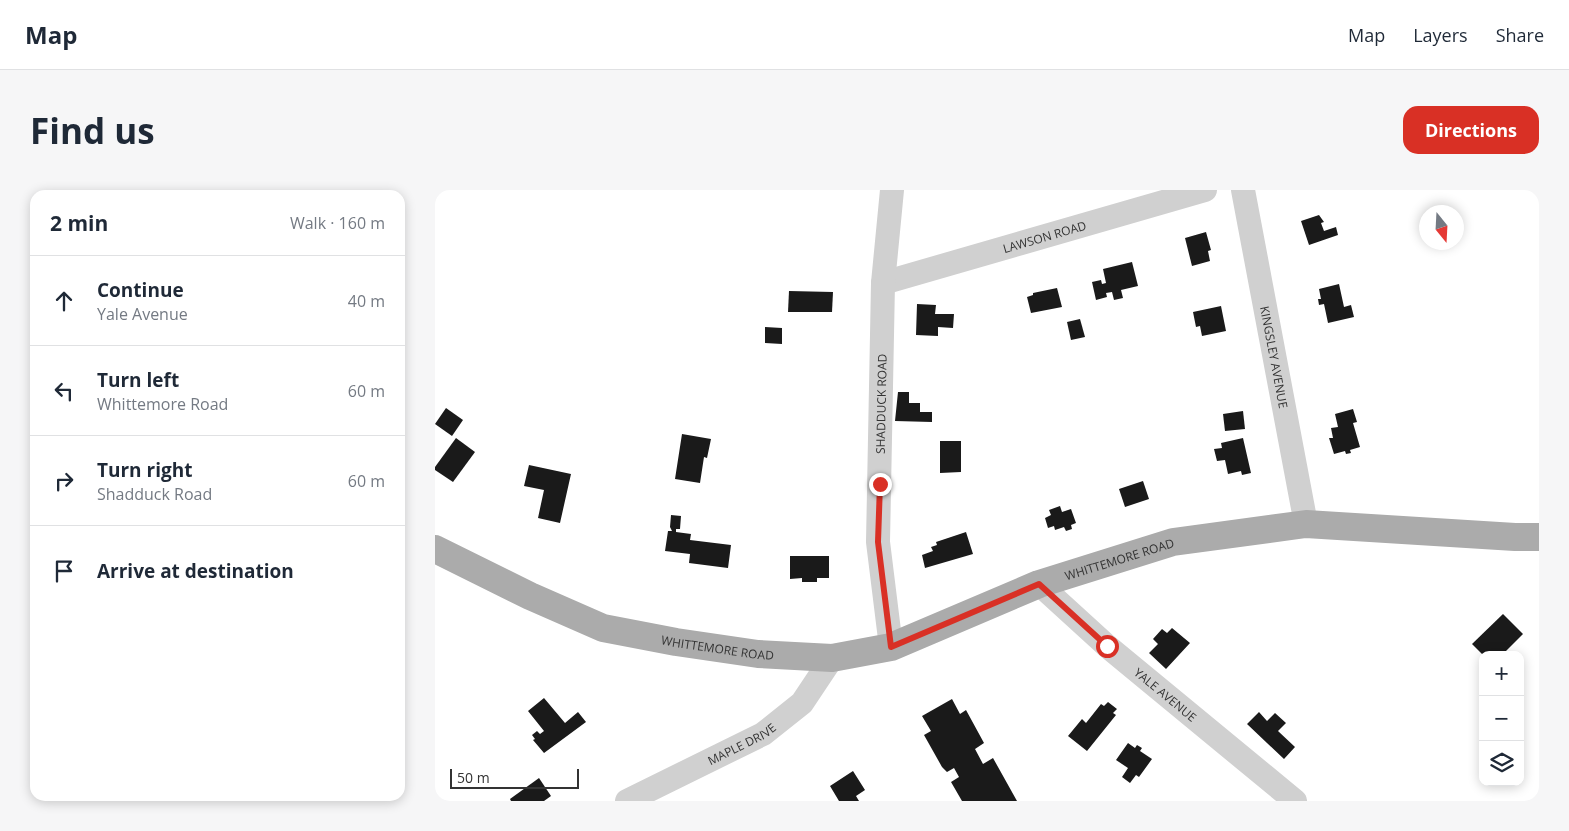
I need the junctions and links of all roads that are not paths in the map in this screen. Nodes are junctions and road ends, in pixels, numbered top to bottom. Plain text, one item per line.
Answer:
1 (892, 190) edge
2 (1205, 190) edge
3 (1243, 190) edge
4 (883, 283) junction
5 (1306, 524) junction
6 (1539, 536) edge
7 (435, 548) edge
8 (1039, 584) junction
9 (891, 647) junction
10 (833, 658) junction
11 (627, 801) edge
12 (1295, 801) edge

1 - 4 street, SHADDUCK ROAD
2 - 4 street, LAWSON ROAD
3 - 5 street, KINGSLEY AVENUE
4 - 9 street, SHADDUCK ROAD
5 - 6 main road, WHITTEMORE ROAD
5 - 8 main road, WHITTEMORE ROAD
7 - 10 main road, WHITTEMORE ROAD
8 - 9 main road, WHITTEMORE ROAD
8 - 12 street, YALE AVENUE
9 - 10 main road, WHITTEMORE ROAD
10 - 11 street, MAPLE DRIVE

